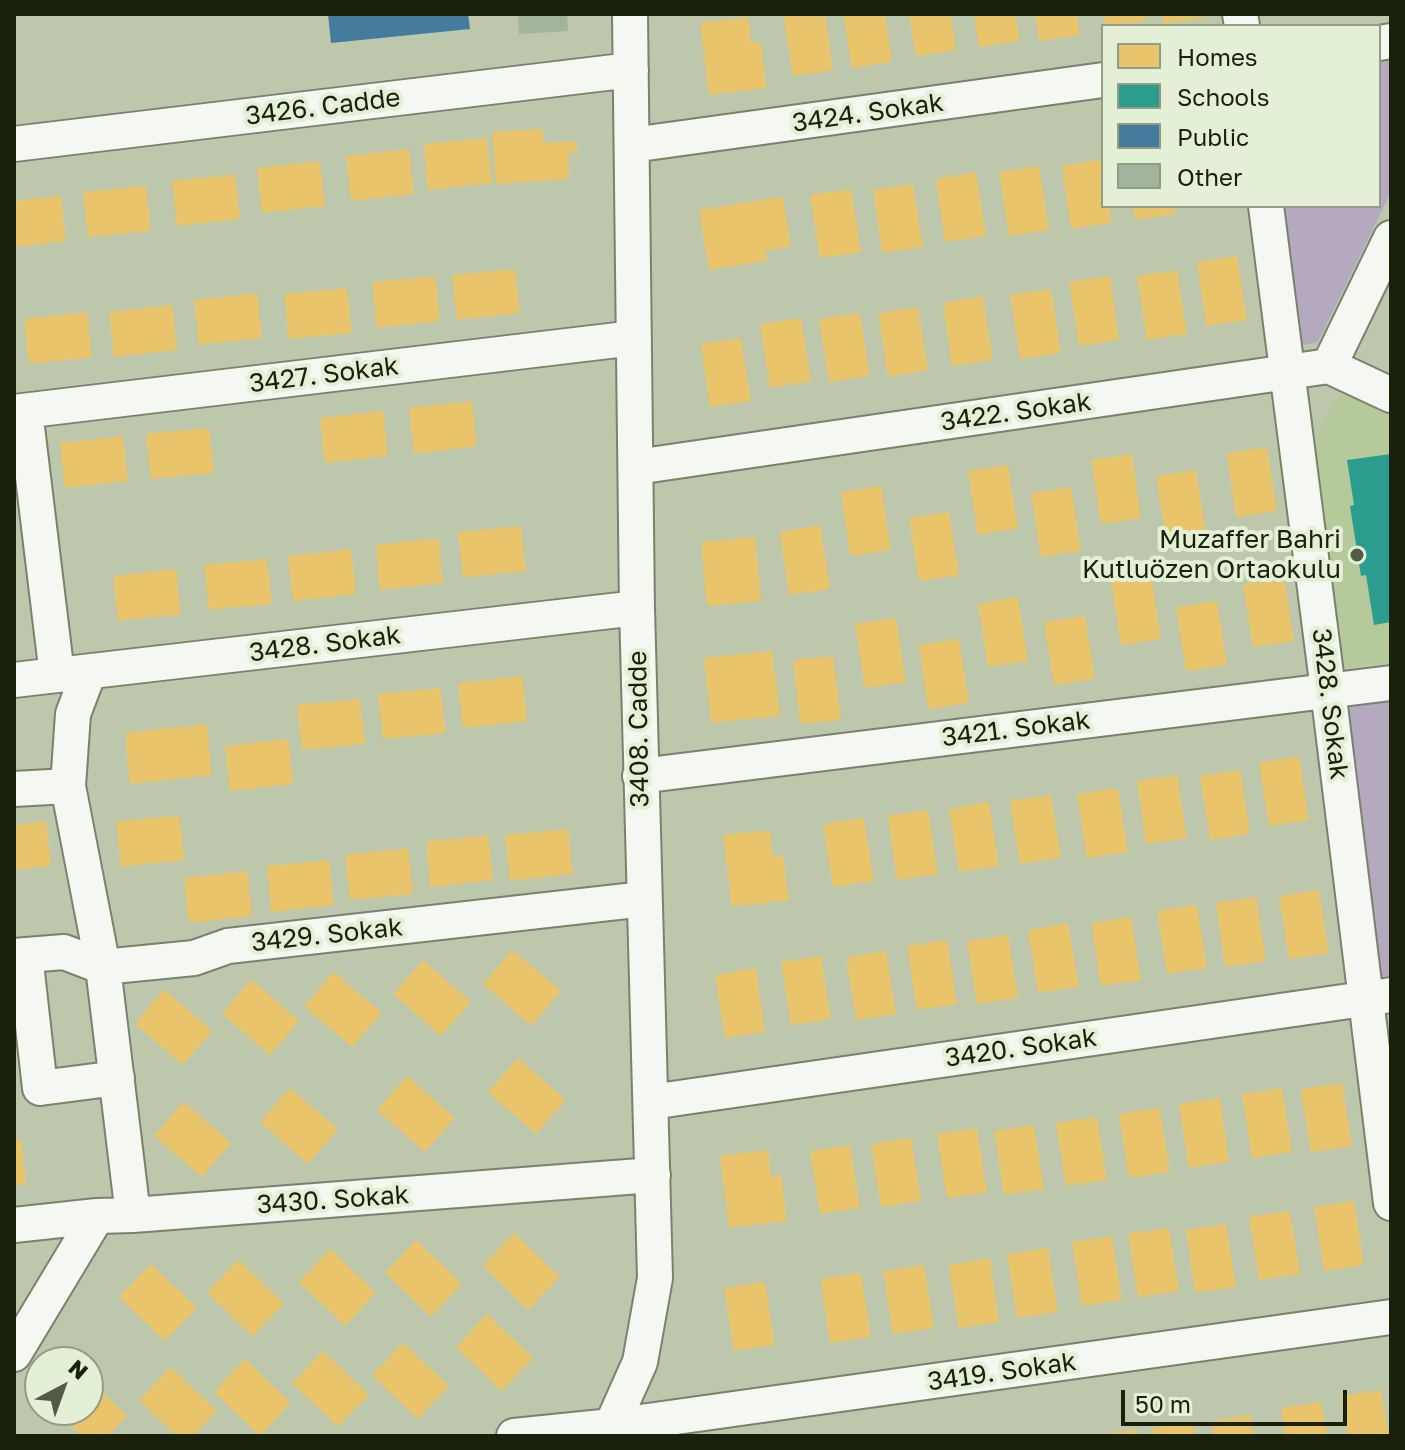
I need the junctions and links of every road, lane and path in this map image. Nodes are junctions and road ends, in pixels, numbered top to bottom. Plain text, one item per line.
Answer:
1 (630, 14) edge
2 (631, 70) junction
3 (1101, 80) edge
4 (14, 144) edge
5 (632, 145) junction
6 (1266, 208) edge
7 (1391, 238) edge
8 (634, 338) junction
9 (1329, 366) junction
10 (1287, 372) junction
11 (1391, 395) edge
12 (20, 412) edge
13 (636, 467) junction
14 (28, 558) edge
15 (637, 608) junction
16 (73, 673) junction
17 (14, 680) edge
18 (1391, 683) edge
19 (1328, 690) junction
20 (640, 776) junction
21 (68, 786) junction
22 (14, 789) edge
23 (644, 899) junction
24 (20, 955) edge
25 (103, 967) junction
26 (1379, 996) edge
27 (117, 1078) junction
28 (651, 1102) junction
29 (653, 1175) junction
30 (1391, 1203) edge
31 (133, 1215) junction
32 (97, 1216) junction
33 (14, 1225) edge
34 (1391, 1317) edge
35 (14, 1354) edge
36 (610, 1431) edge
37 (514, 1436) edge

1 - 2 street, 3408. Cadde
2 - 4 street, 3426. Cadde
2 - 5 street, 3408. Cadde
3 - 5 street, 3424. Sokak
5 - 8 street, 3408. Cadde
6 - 10 street, 3428. Sokak
7 - 9 street
8 - 12 street, 3427. Sokak
8 - 13 street, 3408. Cadde
9 - 10 street, 3422. Sokak
9 - 11 street
10 - 13 street, 3422. Sokak
10 - 19 street, 3428. Sokak
12 - 14 street
13 - 15 street, 3408. Cadde
14 - 16 street
15 - 16 street, 3428. Sokak
15 - 20 street, 3408. Cadde
16 - 17 street, 3428. Sokak
16 - 21 street
18 - 19 street, 3421. Sokak
19 - 20 street, 3421. Sokak
19 - 26 street, 3428. Sokak
20 - 23 street, 3408. Cadde
21 - 22 street
21 - 25 street
23 - 25 street, 3429. Sokak
23 - 28 street, 3408. Cadde
24 - 25 street, 3429. Sokak
24 - 27 street
25 - 27 street
26 - 28 street, 3420. Sokak
26 - 30 street, 3428. Sokak
27 - 31 street
28 - 29 street, 3408. Cadde
29 - 31 street, 3430. Sokak
29 - 36 street, 3408. Cadde
31 - 32 street, 3430. Sokak
32 - 33 street, 3430. Sokak
32 - 35 street
34 - 36 street, 3419. Sokak
36 - 37 street, 3419. Sokak

